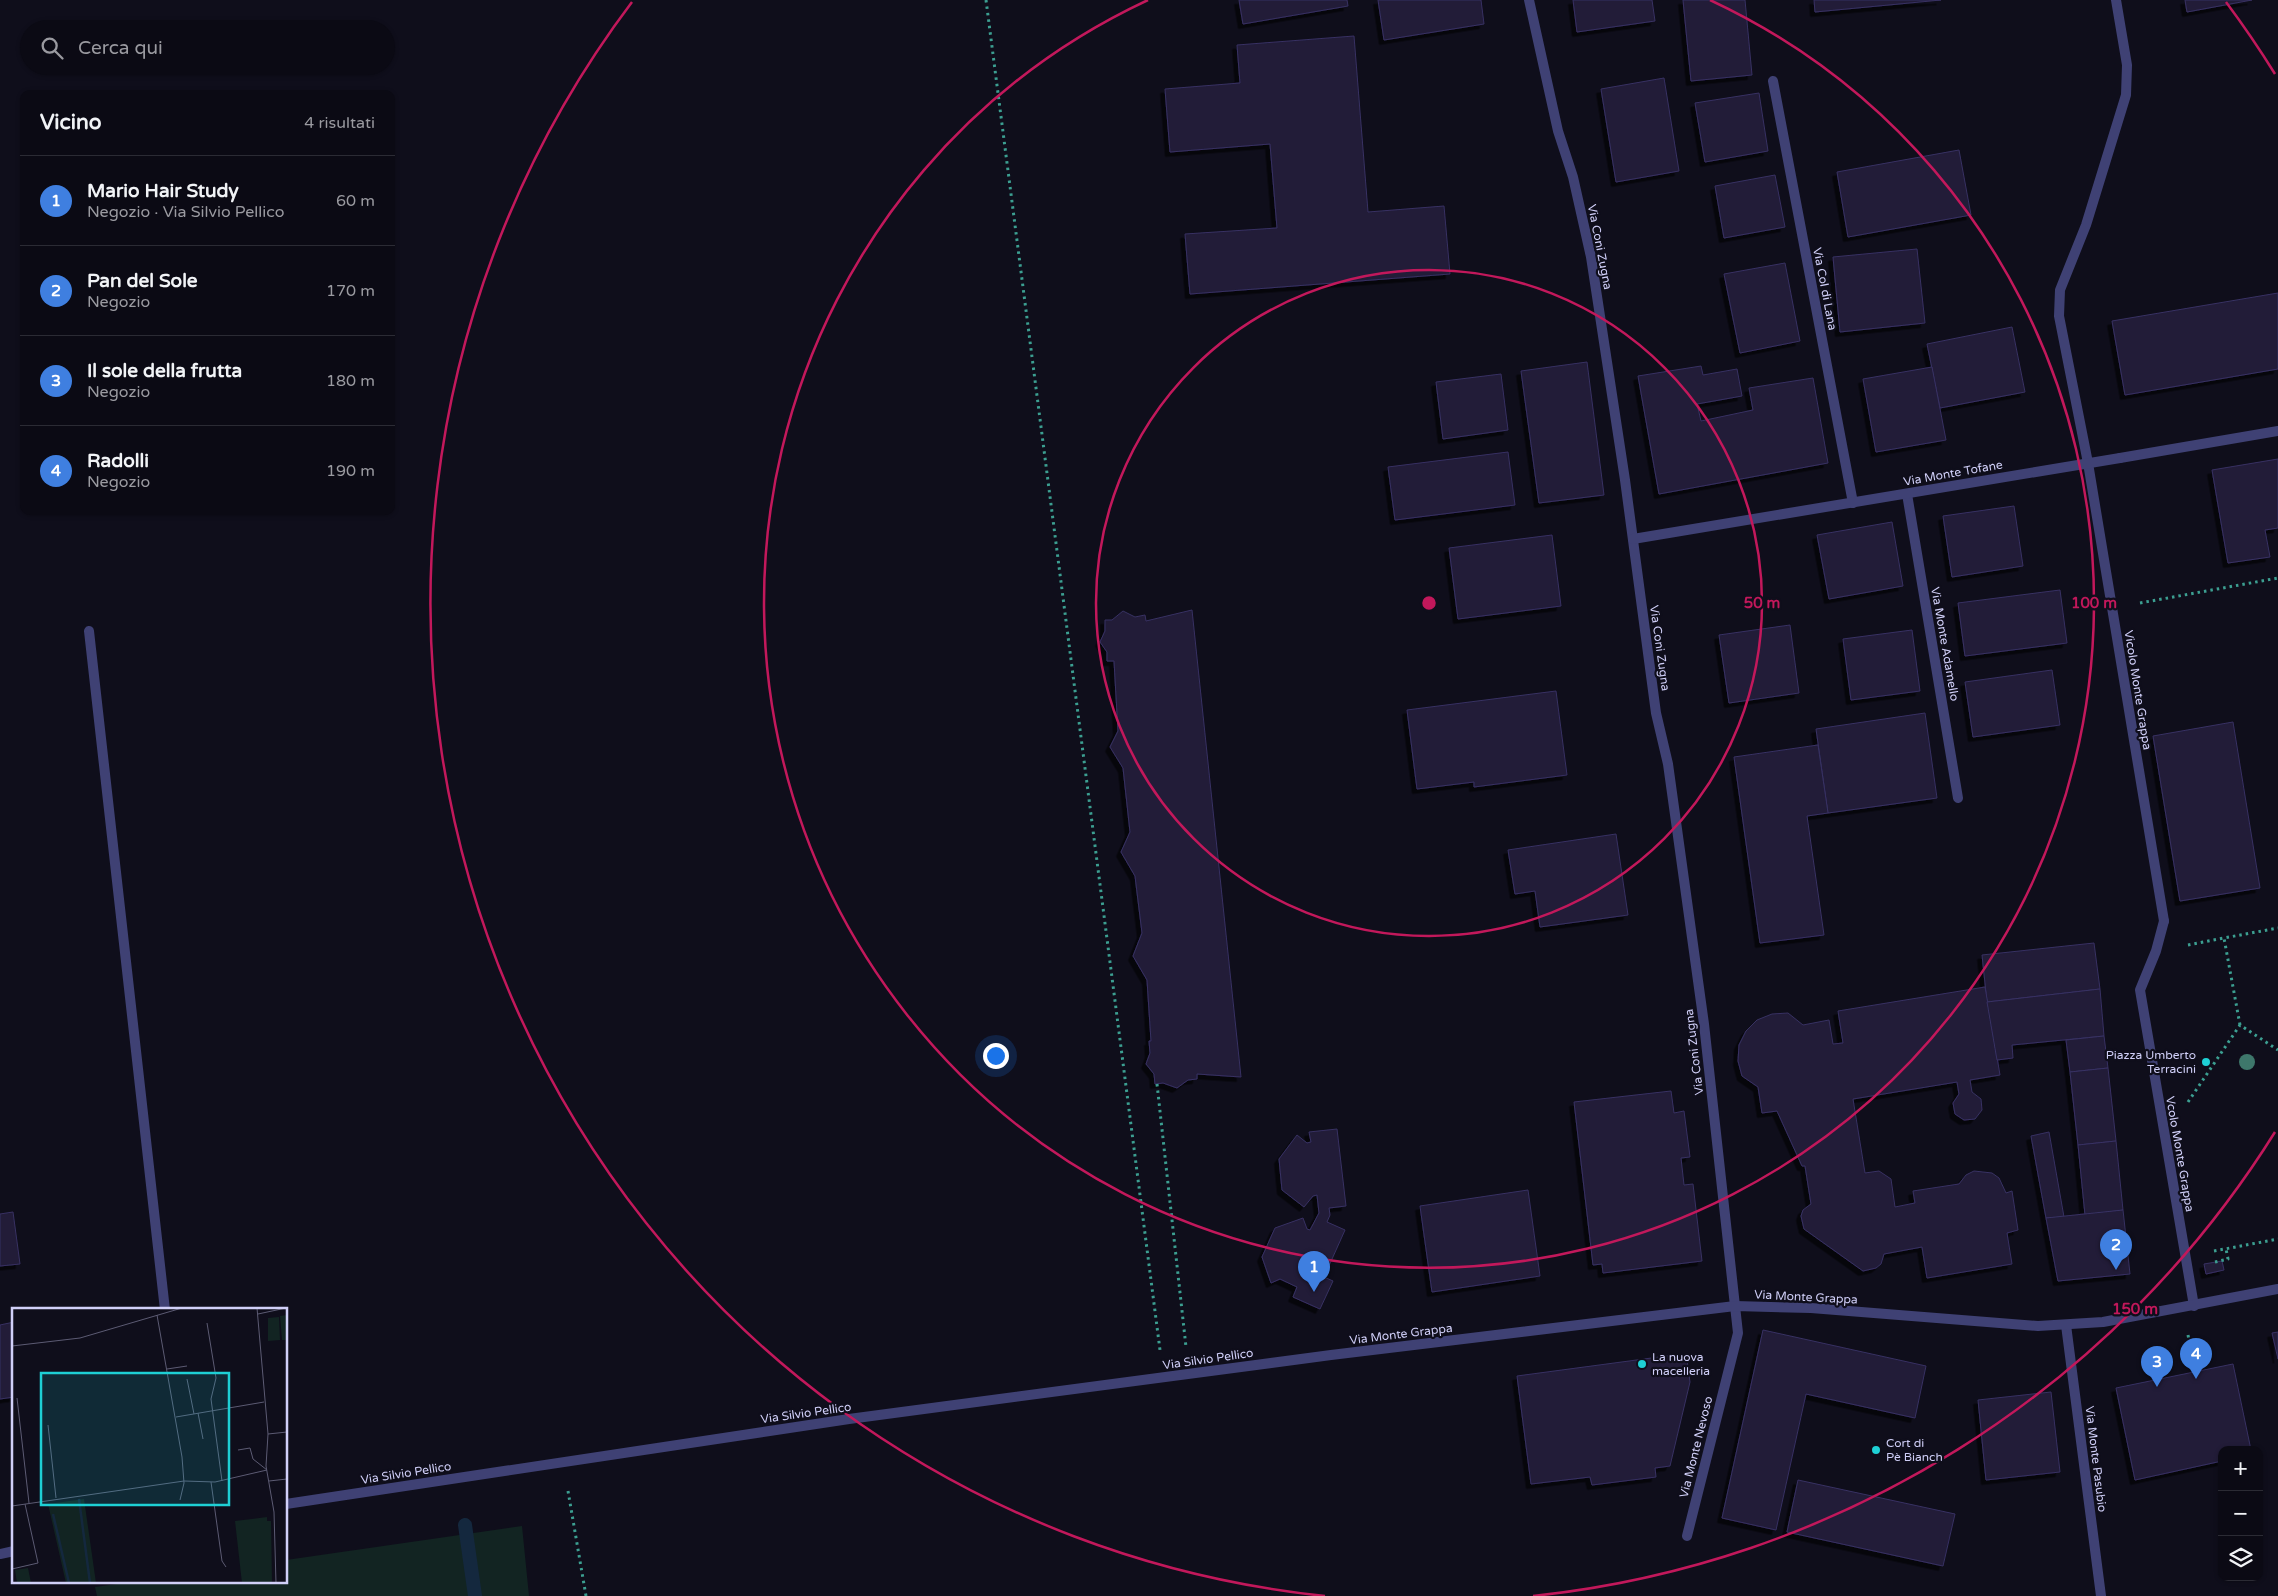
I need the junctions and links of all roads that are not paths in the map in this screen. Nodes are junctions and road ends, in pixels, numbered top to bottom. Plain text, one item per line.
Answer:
1 (1529, 0) edge
2 (2116, 0) edge
3 (1773, 80) dead end
4 (2278, 431) edge
5 (2088, 463) junction
6 (1907, 494) junction
7 (1853, 503) junction
8 (1633, 539) junction
9 (89, 631) dead end
10 (1958, 798) dead end
11 (2164, 920) joint
12 (2278, 1289) edge
13 (1735, 1306) junction
14 (2194, 1306) junction
15 (165, 1308) edge
16 (2066, 1325) junction
17 (1331, 1355) joint
18 (288, 1504) edge
19 (1686, 1536) dead end
20 (2101, 1596) edge

1 - 8 street, Via Coni Zugna
2 - 5 street, Vicolo Monte Grappa
3 - 7 street, Via Col di Lana
4 - 5 street, Via Monte Tofane
5 - 6 street, Via Monte Tofane
5 - 11 street, Vicolo Monte Grappa
6 - 7 street, Via Monte Tofane
6 - 10 street, Via Monte Adamello
7 - 8 street, Via Monte Tofane
8 - 13 street, Via Coni Zugna
9 - 15 street
11 - 14 street, Vcolo Monte Grappa
12 - 14 street, Via Monte Grappa
13 - 16 street, Via Monte Grappa
13 - 17 street, Via Monte Grappa
13 - 19 street, Via Monte Nevoso
14 - 16 street, Via Monte Grappa
16 - 20 street, Via Monte Pasubio
17 - 18 street, Via Silvio Pellico

